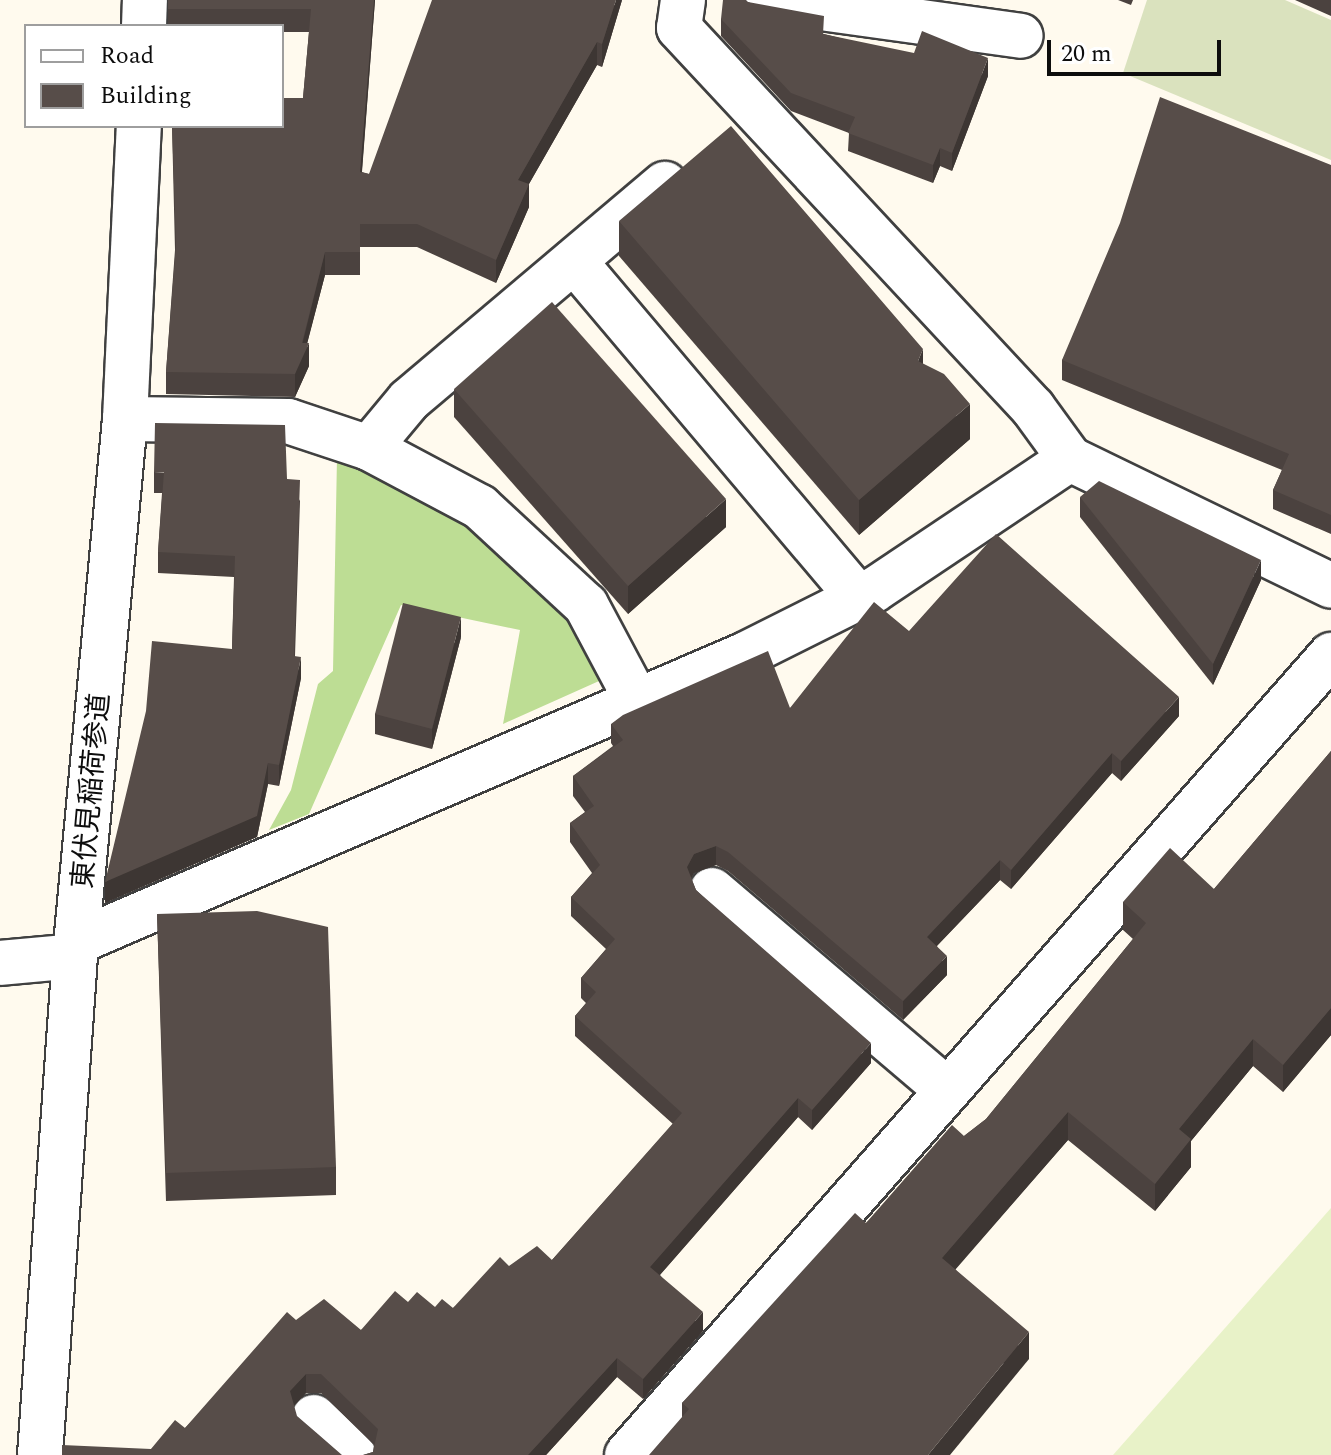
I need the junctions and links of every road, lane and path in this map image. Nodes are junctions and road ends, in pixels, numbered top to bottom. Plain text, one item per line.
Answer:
1 (145, 0) edge
2 (683, 0) edge
3 (763, 0) edge
4 (144, 24) edge
5 (1021, 36) dead end
6 (754, 109) junction
7 (139, 128) edge
8 (574, 261) junction
9 (125, 419) junction
10 (369, 448) junction
11 (1070, 459) junction
12 (1331, 586) edge
13 (859, 598) junction
14 (1331, 655) edge
15 (638, 703) junction
16 (712, 890) dead end
17 (77, 948) junction
18 (0, 963) edge
19 (947, 1090) junction
20 (314, 1417) dead end
21 (40, 1455) edge
22 (354, 1455) edge
23 (627, 1455) edge

1 - 4 street
2 - 6 street
3 - 5 street
6 - 8 street
6 - 11 street
7 - 9 street, 東伏見稲荷参道
8 - 10 street
8 - 13 street
9 - 10 street
9 - 17 street, 東伏見稲荷参道
10 - 15 street
11 - 12 street
11 - 13 street
13 - 15 street
14 - 19 street
15 - 17 street
16 - 19 street
17 - 18 street
17 - 21 street, 東伏見稲荷参道
19 - 23 street
20 - 22 street

